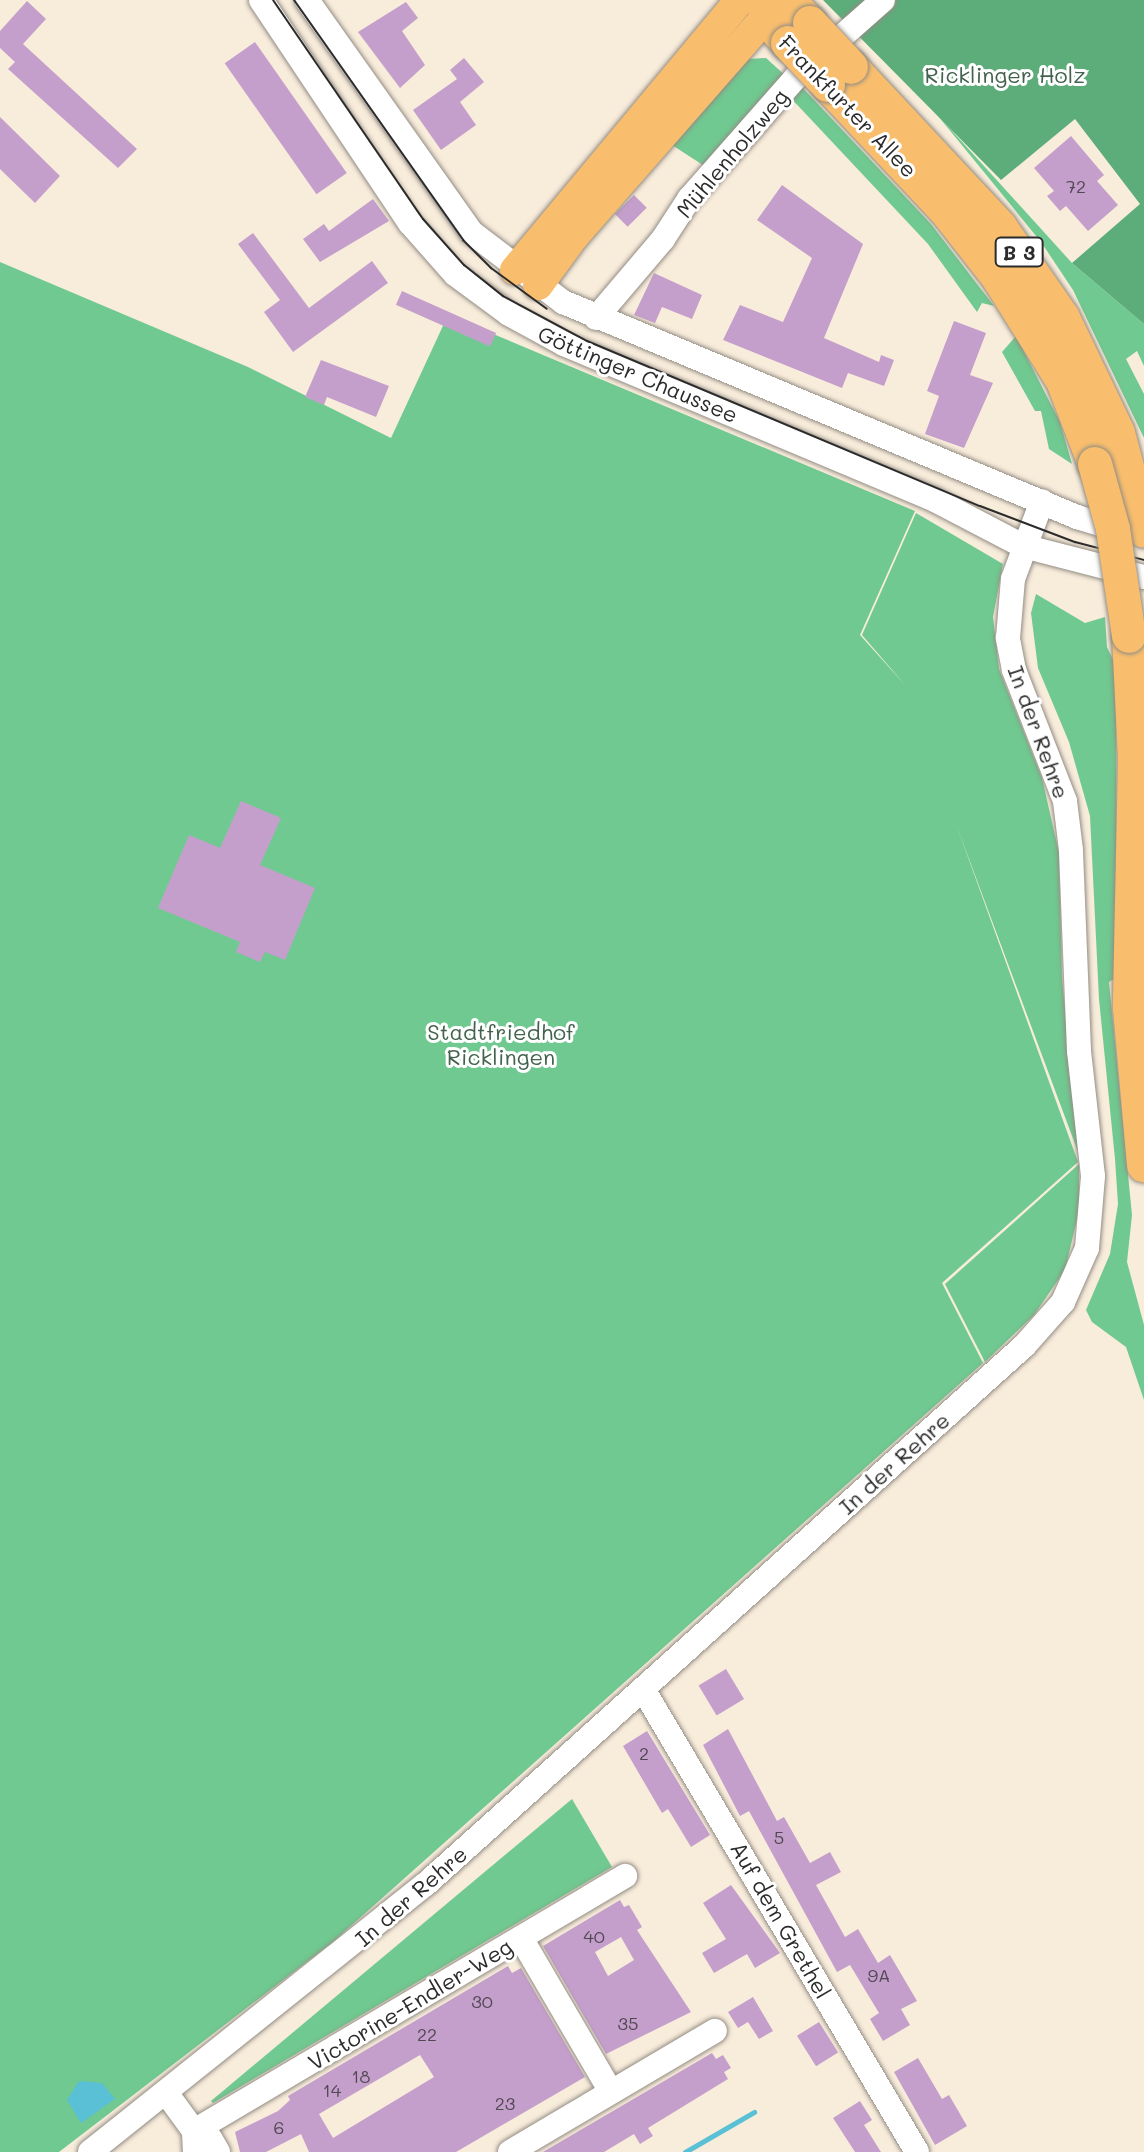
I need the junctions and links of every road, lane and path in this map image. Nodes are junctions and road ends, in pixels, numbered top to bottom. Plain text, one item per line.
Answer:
1 (261, 0) edge
2 (307, 0) edge
3 (711, 0) edge
4 (883, 0) edge
5 (772, 12) edge
6 (710, 31) junction
7 (840, 76) junction
8 (527, 278) junction
9 (509, 314) junction
10 (596, 318) junction
11 (1042, 501) junction
12 (1144, 531) edge
13 (1144, 538) edge
14 (1023, 546) junction
15 (1144, 577) edge
16 (1144, 1165) edge
17 (643, 1689) junction
18 (625, 1876) dead end
19 (521, 1938) junction
20 (715, 2031) dead end
21 (611, 2092) junction
22 (167, 2094) junction
23 (195, 2142) edge
24 (90, 2152) edge
25 (218, 2152) edge
26 (510, 2152) edge
27 (917, 2152) edge

1 - 9 street, Göttinger Chaussee
2 - 8 street, Göttinger Chaussee
3 - 6 main road
4 - 10 street, Mühlenholzweg
5 - 6 main road
5 - 7 highway, Frankfurter Allee / B 3, bridge
5 - 8 main road
6 - 8 main road
7 - 12 highway, B 3
7 - 16 highway, Frankfurter Allee / B 3, bridge
8 - 9 street
8 - 10 street, Göttinger Chaussee
9 - 14 street, Göttinger Chaussee
10 - 11 street, Göttinger Chaussee
11 - 13 street, Göttinger Chaussee
11 - 14 street, In der Rehre
14 - 15 street, Göttinger Chaussee
14 - 17 street, In der Rehre
17 - 22 street, In der Rehre
17 - 27 street, Auf dem Grethel
18 - 19 street, Victorine-Endler-Weg
19 - 21 street
19 - 23 street, Victorine-Endler-Weg
20 - 21 street
21 - 26 street
22 - 23 street
22 - 24 street, In der Rehre
23 - 25 street

